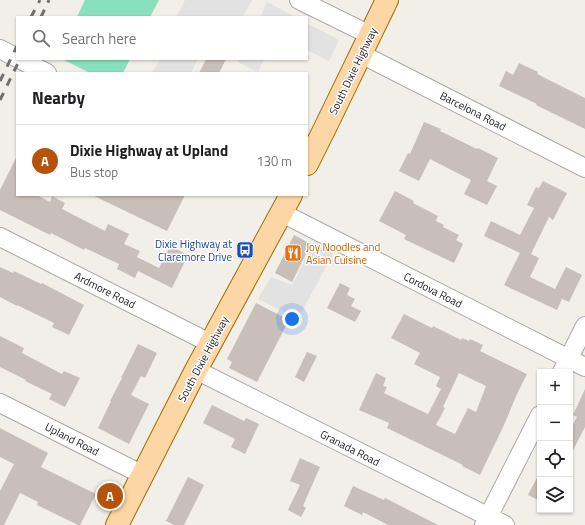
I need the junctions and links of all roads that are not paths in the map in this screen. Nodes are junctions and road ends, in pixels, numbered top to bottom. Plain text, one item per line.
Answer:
1 (299, 0) edge
2 (387, 0) edge
3 (366, 45) junction
4 (0, 50) edge
5 (16, 57) edge
6 (22, 60) edge
7 (45, 72) edge
8 (308, 162) edge
9 (585, 168) edge
10 (288, 200) edge
11 (0, 237) edge
12 (585, 326) edge
13 (210, 343) junction
14 (565, 365) edge
15 (585, 367) edge
16 (196, 370) junction
17 (0, 403) edge
18 (537, 421) edge
19 (143, 475) junction
20 (486, 521) edge
21 (117, 525) edge
22 (505, 525) edge

1 - 3 street, Barcelona Road
2 - 3 main road, South Dixie Highway
3 - 8 main road, South Dixie Highway
3 - 9 street, Barcelona Road
4 - 5 street
6 - 7 street
10 - 13 main road, South Dixie Highway
10 - 14 street, Cordova Road
11 - 13 street, Ardmore Road
12 - 14 street
13 - 16 main road, South Dixie Highway
14 - 15 street, Cordova Road
16 - 19 main road, South Dixie Highway
16 - 20 street, Granada Road
17 - 19 street, Upland Road
18 - 20 street
19 - 21 main road, South Dixie Highway
20 - 22 street, Granada Road

